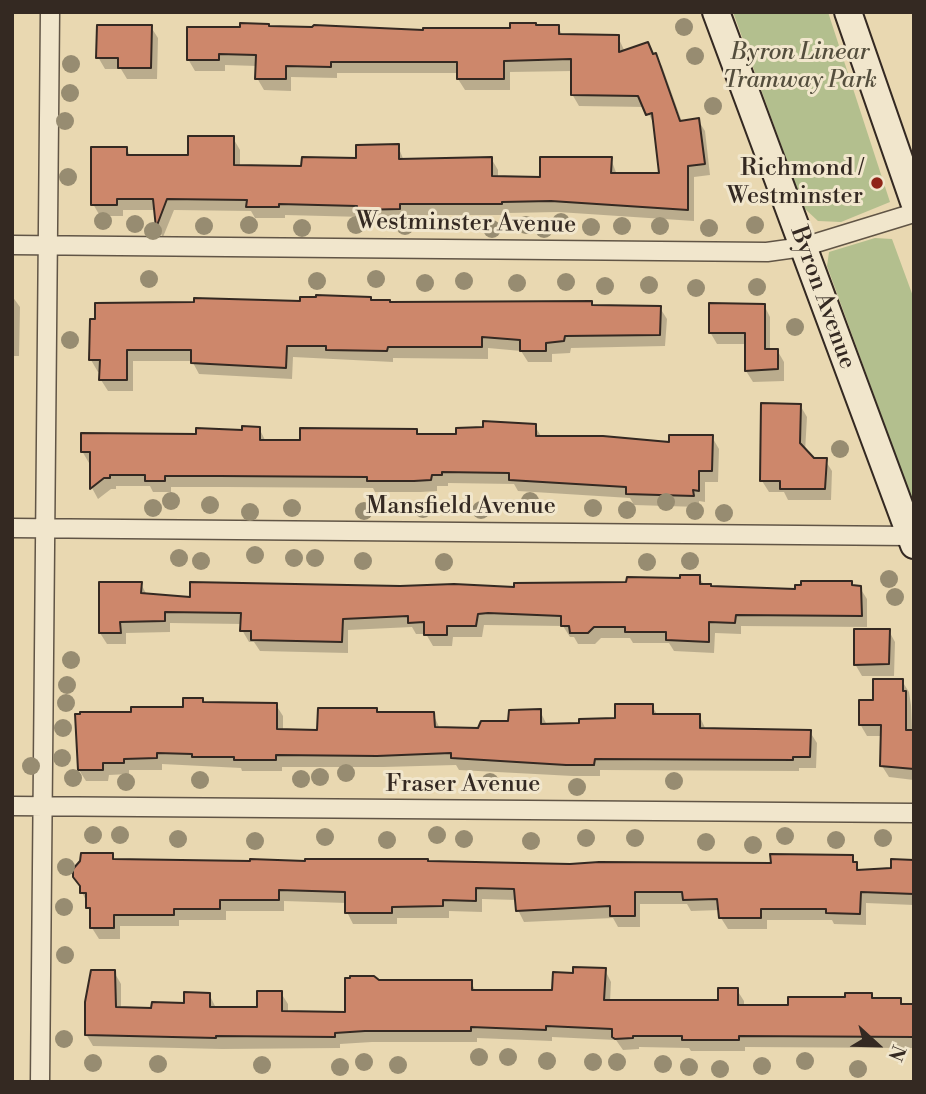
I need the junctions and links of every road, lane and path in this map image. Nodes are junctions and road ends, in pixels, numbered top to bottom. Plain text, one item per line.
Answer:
1 (51, 12) edge
2 (716, 12) edge
3 (848, 12) edge
4 (914, 202) edge
5 (914, 213) edge
6 (12, 244) edge
7 (48, 245) junction
8 (803, 247) junction
9 (12, 528) edge
10 (46, 528) junction
11 (912, 541) edge
12 (12, 806) edge
13 (43, 807) junction
14 (914, 813) edge
15 (40, 1082) edge

1 - 7 street
2 - 8 street, Byron Avenue
3 - 4 street
5 - 8 street, Westminster Avenue
6 - 7 street, Westminster Avenue
7 - 8 street, Westminster Avenue
7 - 10 street
8 - 11 street, Byron Avenue
9 - 10 street, Mansfield Avenue
10 - 11 street, Mansfield Avenue
10 - 13 street
12 - 13 street, Fraser Avenue
13 - 14 street, Fraser Avenue
13 - 15 street

